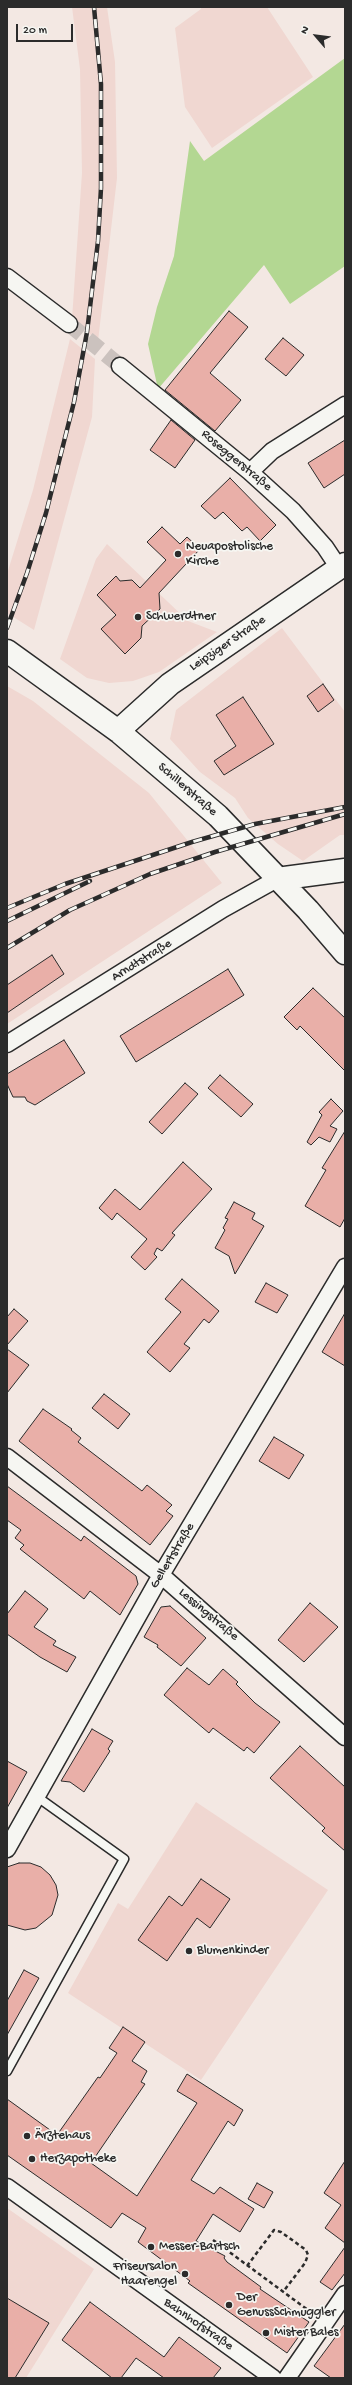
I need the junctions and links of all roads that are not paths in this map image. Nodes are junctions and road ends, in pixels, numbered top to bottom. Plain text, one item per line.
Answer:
1 (7, 277) edge
2 (68, 324) tunnel mouth
3 (120, 366) tunnel mouth
4 (345, 405) edge
5 (250, 472) junction
6 (342, 566) edge
7 (7, 651) edge
8 (118, 730) junction
9 (345, 870) edge
10 (277, 879) junction
11 (345, 950) edge
12 (7, 1044) edge
13 (345, 1267) edge
14 (7, 1457) edge
15 (161, 1575) junction
16 (345, 1737) edge
17 (36, 1796) junction
18 (7, 1849) edge
19 (7, 2071) edge
20 (7, 2187) edge
21 (345, 2294) edge
22 (273, 2378) edge
23 (287, 2378) edge

1 - 2 street
3 - 5 street, Roseggerstraße
4 - 5 street
5 - 6 street, Roseggerstraße
6 - 8 main road, Leipziger Straße
7 - 8 main road, Schillerstraße
8 - 10 main road, Schillerstraße
9 - 10 main road
10 - 11 main road, Schillerstraße
10 - 12 street, Arndtstraße
13 - 15 street, Gellertstraße
14 - 15 street, Lessingstraße
15 - 16 street, Lessingstraße
15 - 17 street, Gellertstraße
17 - 18 street, Gellertstraße
17 - 19 lane
20 - 22 street, Bahnhofstraße
21 - 23 street

